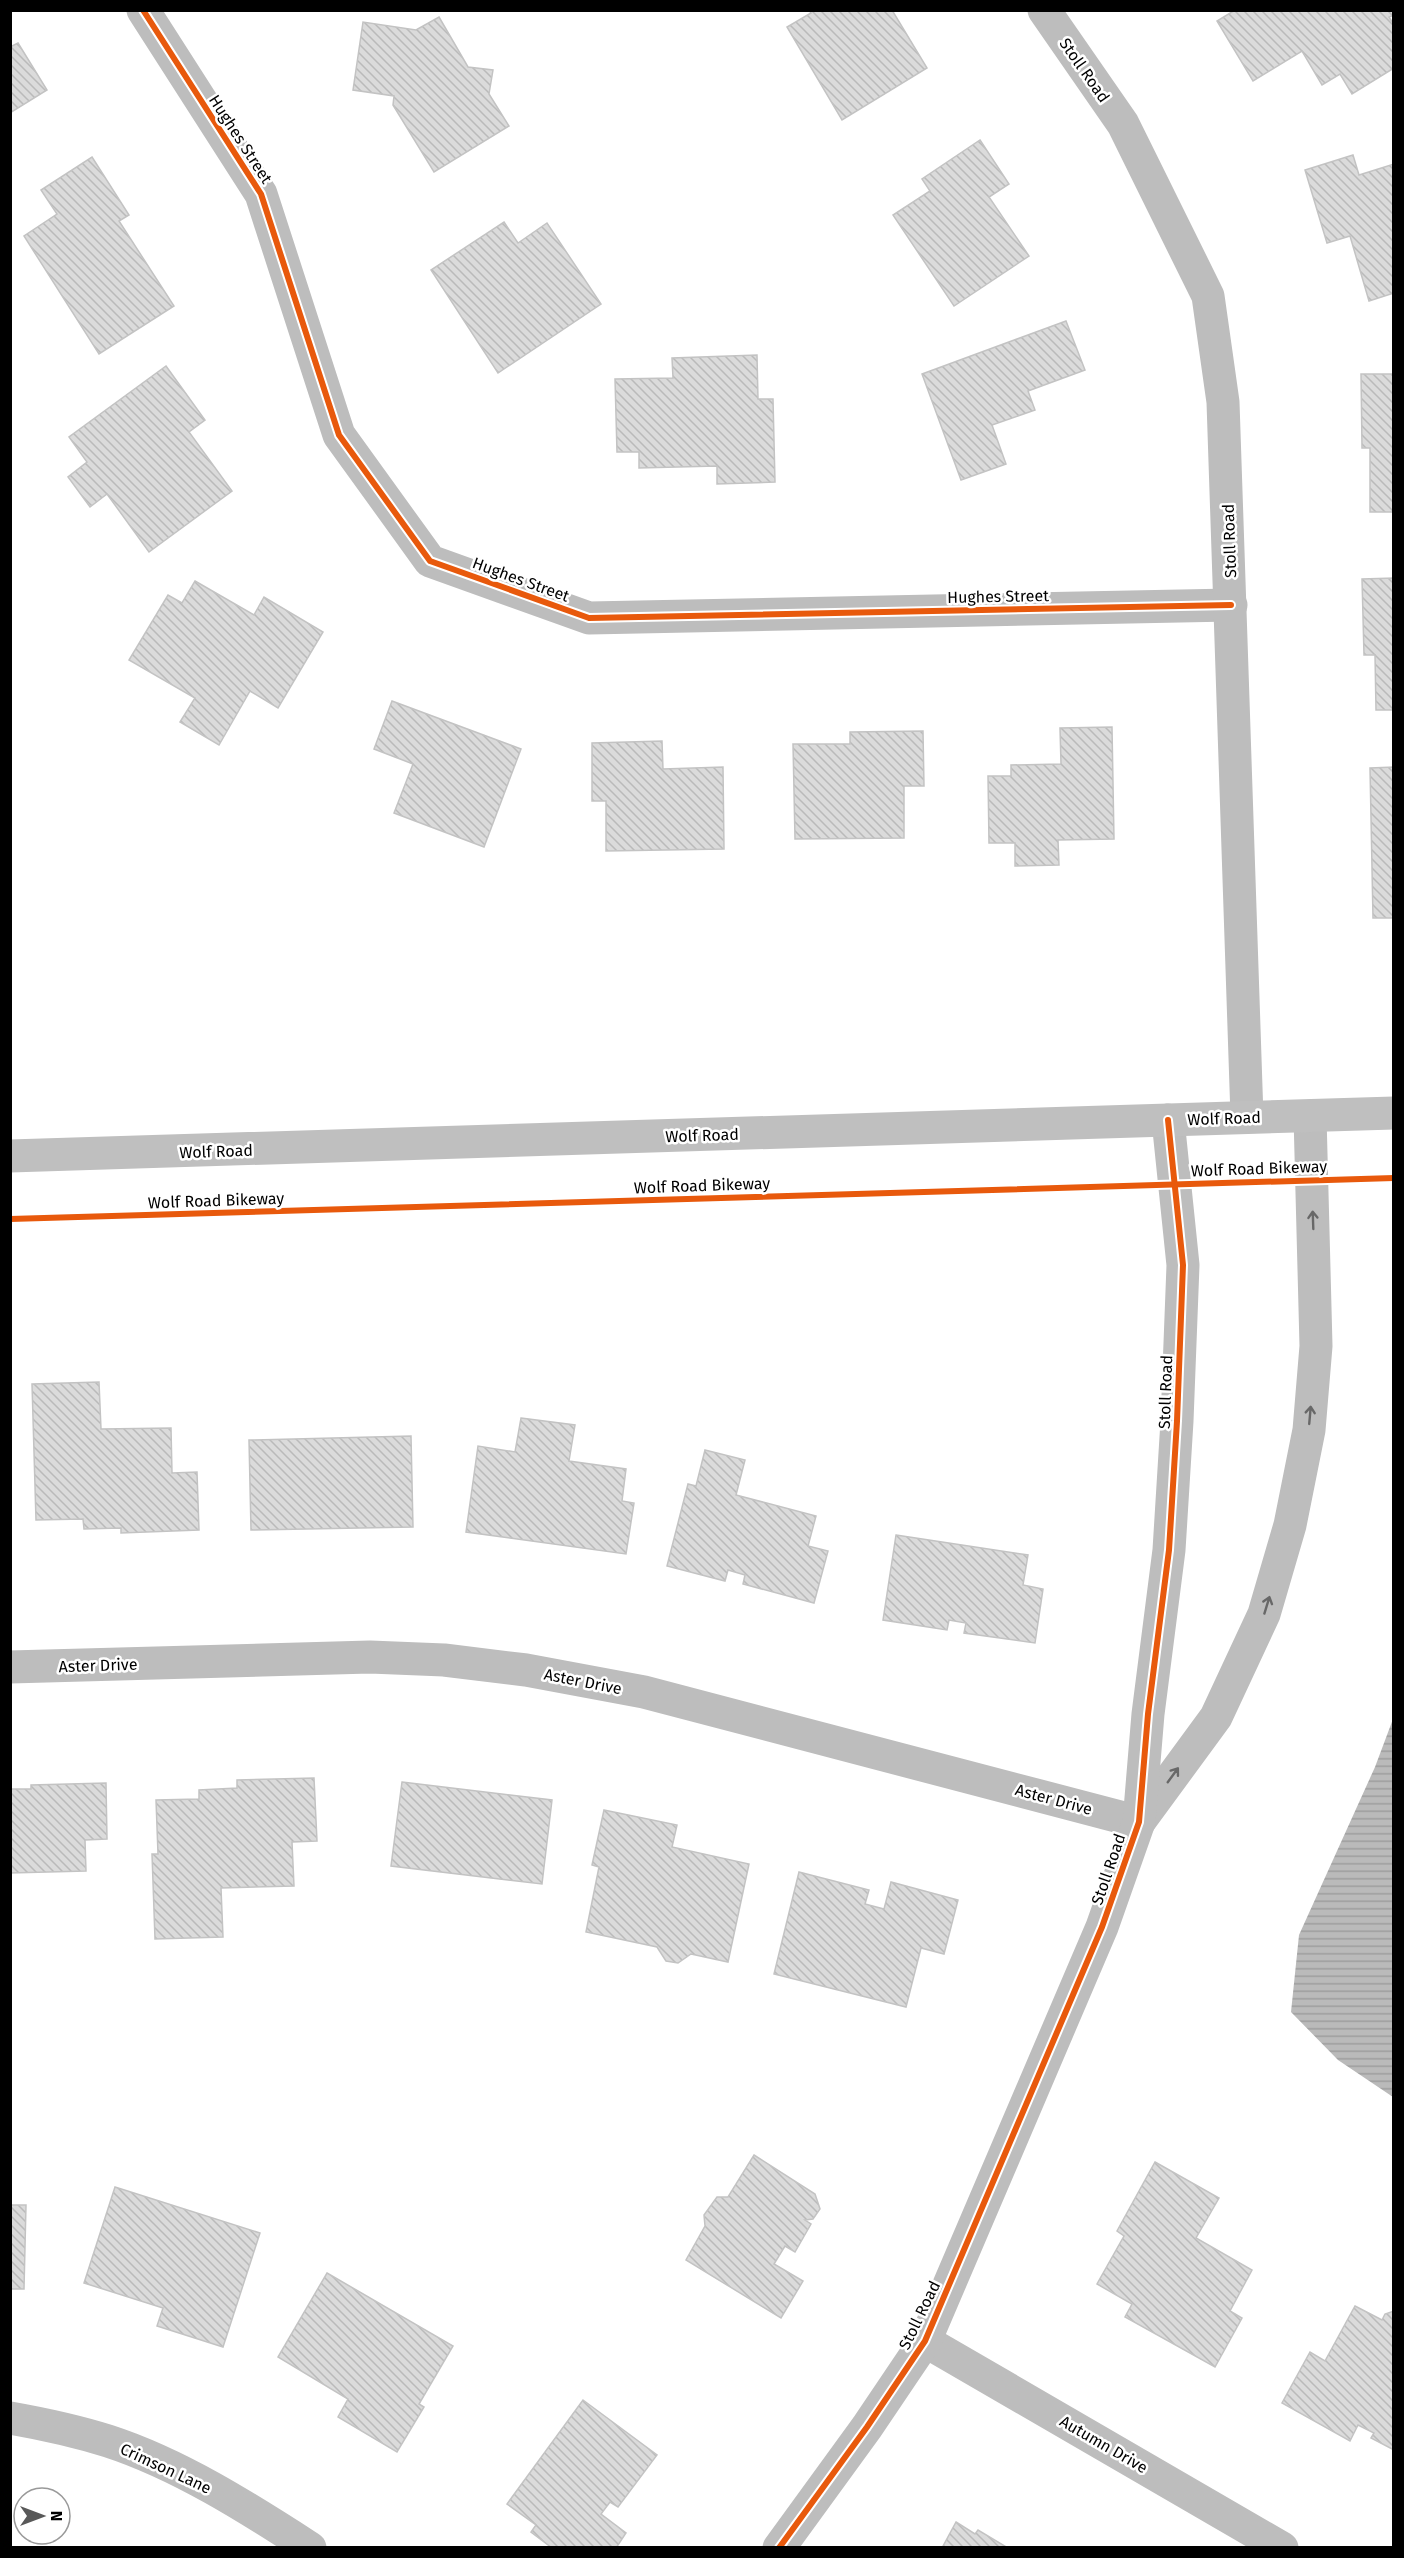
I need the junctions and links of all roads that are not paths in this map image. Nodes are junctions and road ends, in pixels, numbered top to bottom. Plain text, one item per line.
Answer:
1 (143, 10) edge
2 (1044, 10) edge
3 (1231, 604) junction
4 (1394, 1113) edge
5 (1310, 1116) junction
6 (1247, 1117) junction
7 (1168, 1120) junction
8 (10, 1156) edge
9 (10, 1667) edge
10 (1139, 1822) junction
11 (925, 2341) junction
12 (10, 2418) edge
13 (310, 2547) edge
14 (779, 2547) edge
15 (1282, 2547) edge

1 - 3 street, Hughes Street
2 - 3 street, Stoll Road
3 - 6 street, Stoll Road
4 - 5 main road, Wolf Road
5 - 6 main road, Wolf Road
10 -> 5 street, Stoll Road
6 - 7 main road, Wolf Road
7 - 8 main road, Wolf Road
7 - 10 street, Stoll Road
9 - 10 street, Aster Drive
10 - 11 street, Stoll Road
11 - 14 street, Stoll Road
11 - 15 street, Autumn Drive
12 - 13 street, Crimson Lane

